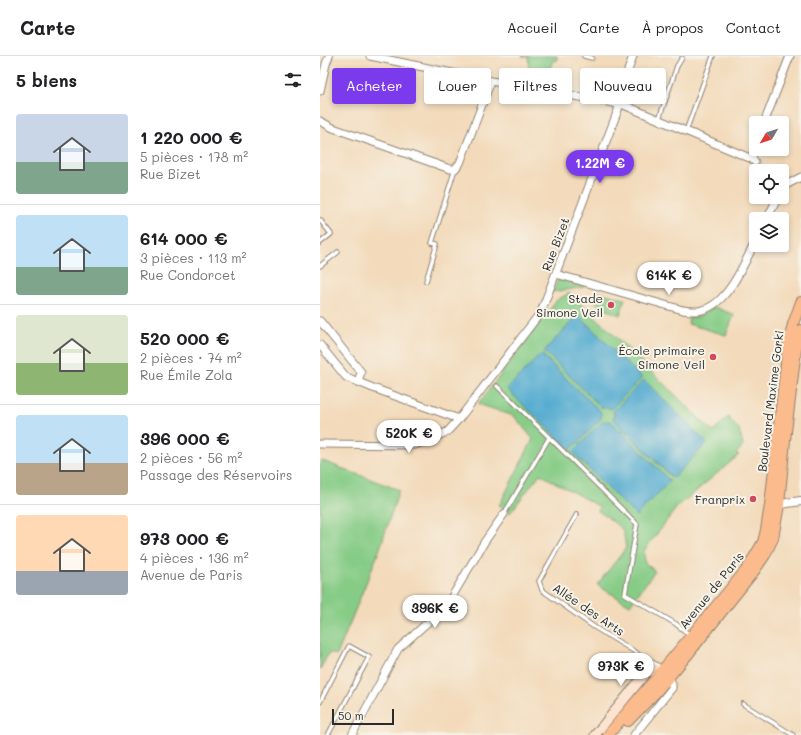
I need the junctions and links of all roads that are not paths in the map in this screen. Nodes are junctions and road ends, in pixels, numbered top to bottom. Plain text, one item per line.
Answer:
1 (329, 56) edge
2 (370, 56) edge
3 (584, 56) edge
4 (633, 56) edge
5 (713, 56) edge
6 (790, 56) edge
7 (592, 58) dead end
8 (682, 58) dead end
9 (394, 59) edge
10 (433, 68) edge
11 (629, 68) edge
12 (491, 81) edge
13 (320, 91) edge
14 (580, 97) edge
15 (482, 104) edge
16 (619, 104) joint
17 (767, 116) edge
18 (659, 119) junction
19 (320, 121) edge
20 (686, 131) junction
21 (754, 156) edge
22 (455, 169) junction
23 (801, 177) edge
24 (789, 183) edge
25 (320, 220) edge
26 (320, 243) edge
27 (338, 252) dead end
28 (749, 252) edge
29 (320, 266) edge
30 (556, 274) junction
31 (426, 281) dead end
32 (801, 302) edge
33 (320, 321) edge
34 (801, 330) edge
35 (320, 345) edge
36 (358, 382) junction
37 (497, 386) dead end
38 (459, 419) junction
39 (549, 438) junction
40 (320, 444) edge
41 (801, 501) edge
42 (774, 505) junction
43 (504, 514) joint
44 (577, 514) dead end
45 (691, 636) junction
46 (637, 653) dead end
47 (648, 659) dead end
48 (666, 673) junction
49 (320, 702) edge
50 (744, 704) dead end
51 (328, 735) edge
52 (352, 735) edge
53 (595, 735) edge
54 (608, 735) edge
55 (617, 735) edge
56 (634, 735) edge
57 (793, 735) edge

1 - 13 street
2 - 9 street
3 - 7 lane
4 - 11 street, Rue Bizet
5 - 20 lane
6 - 17 street
8 - 18 lane
9 - 10 street
12 - 14 street
15 - 22 street
16 - 18 street
16 - 30 street, Rue Bizet
18 - 20 street
19 - 22 street
20 - 21 street
22 - 31 lane
23 - 24 street
25 - 26 lane
27 - 29 lane
28 - 30 street
30 - 38 street, Rue Bizet
32 - 42 main road, Boulevard Maxime Gorki
33 - 36 street
34 - 42 main road, Boulevard Maxime Gorki
35 - 36 street
36 - 38 street
37 - 39 lane
38 - 40 street, Rue Bizet
39 - 43 lane
39 - 45 lane
41 - 42 street
42 - 45 main road, Avenue de Paris
42 - 48 main road, Avenue de Paris
43 - 52 street
44 - 46 lane, Allée des Arts
45 - 48 main road, Avenue de Paris
47 - 48 lane
48 - 53 main road, Avenue de Paris
48 - 54 main road, Avenue de Paris
48 - 55 main road, Avenue de Paris
48 - 56 street
49 - 51 lane
50 - 57 lane

